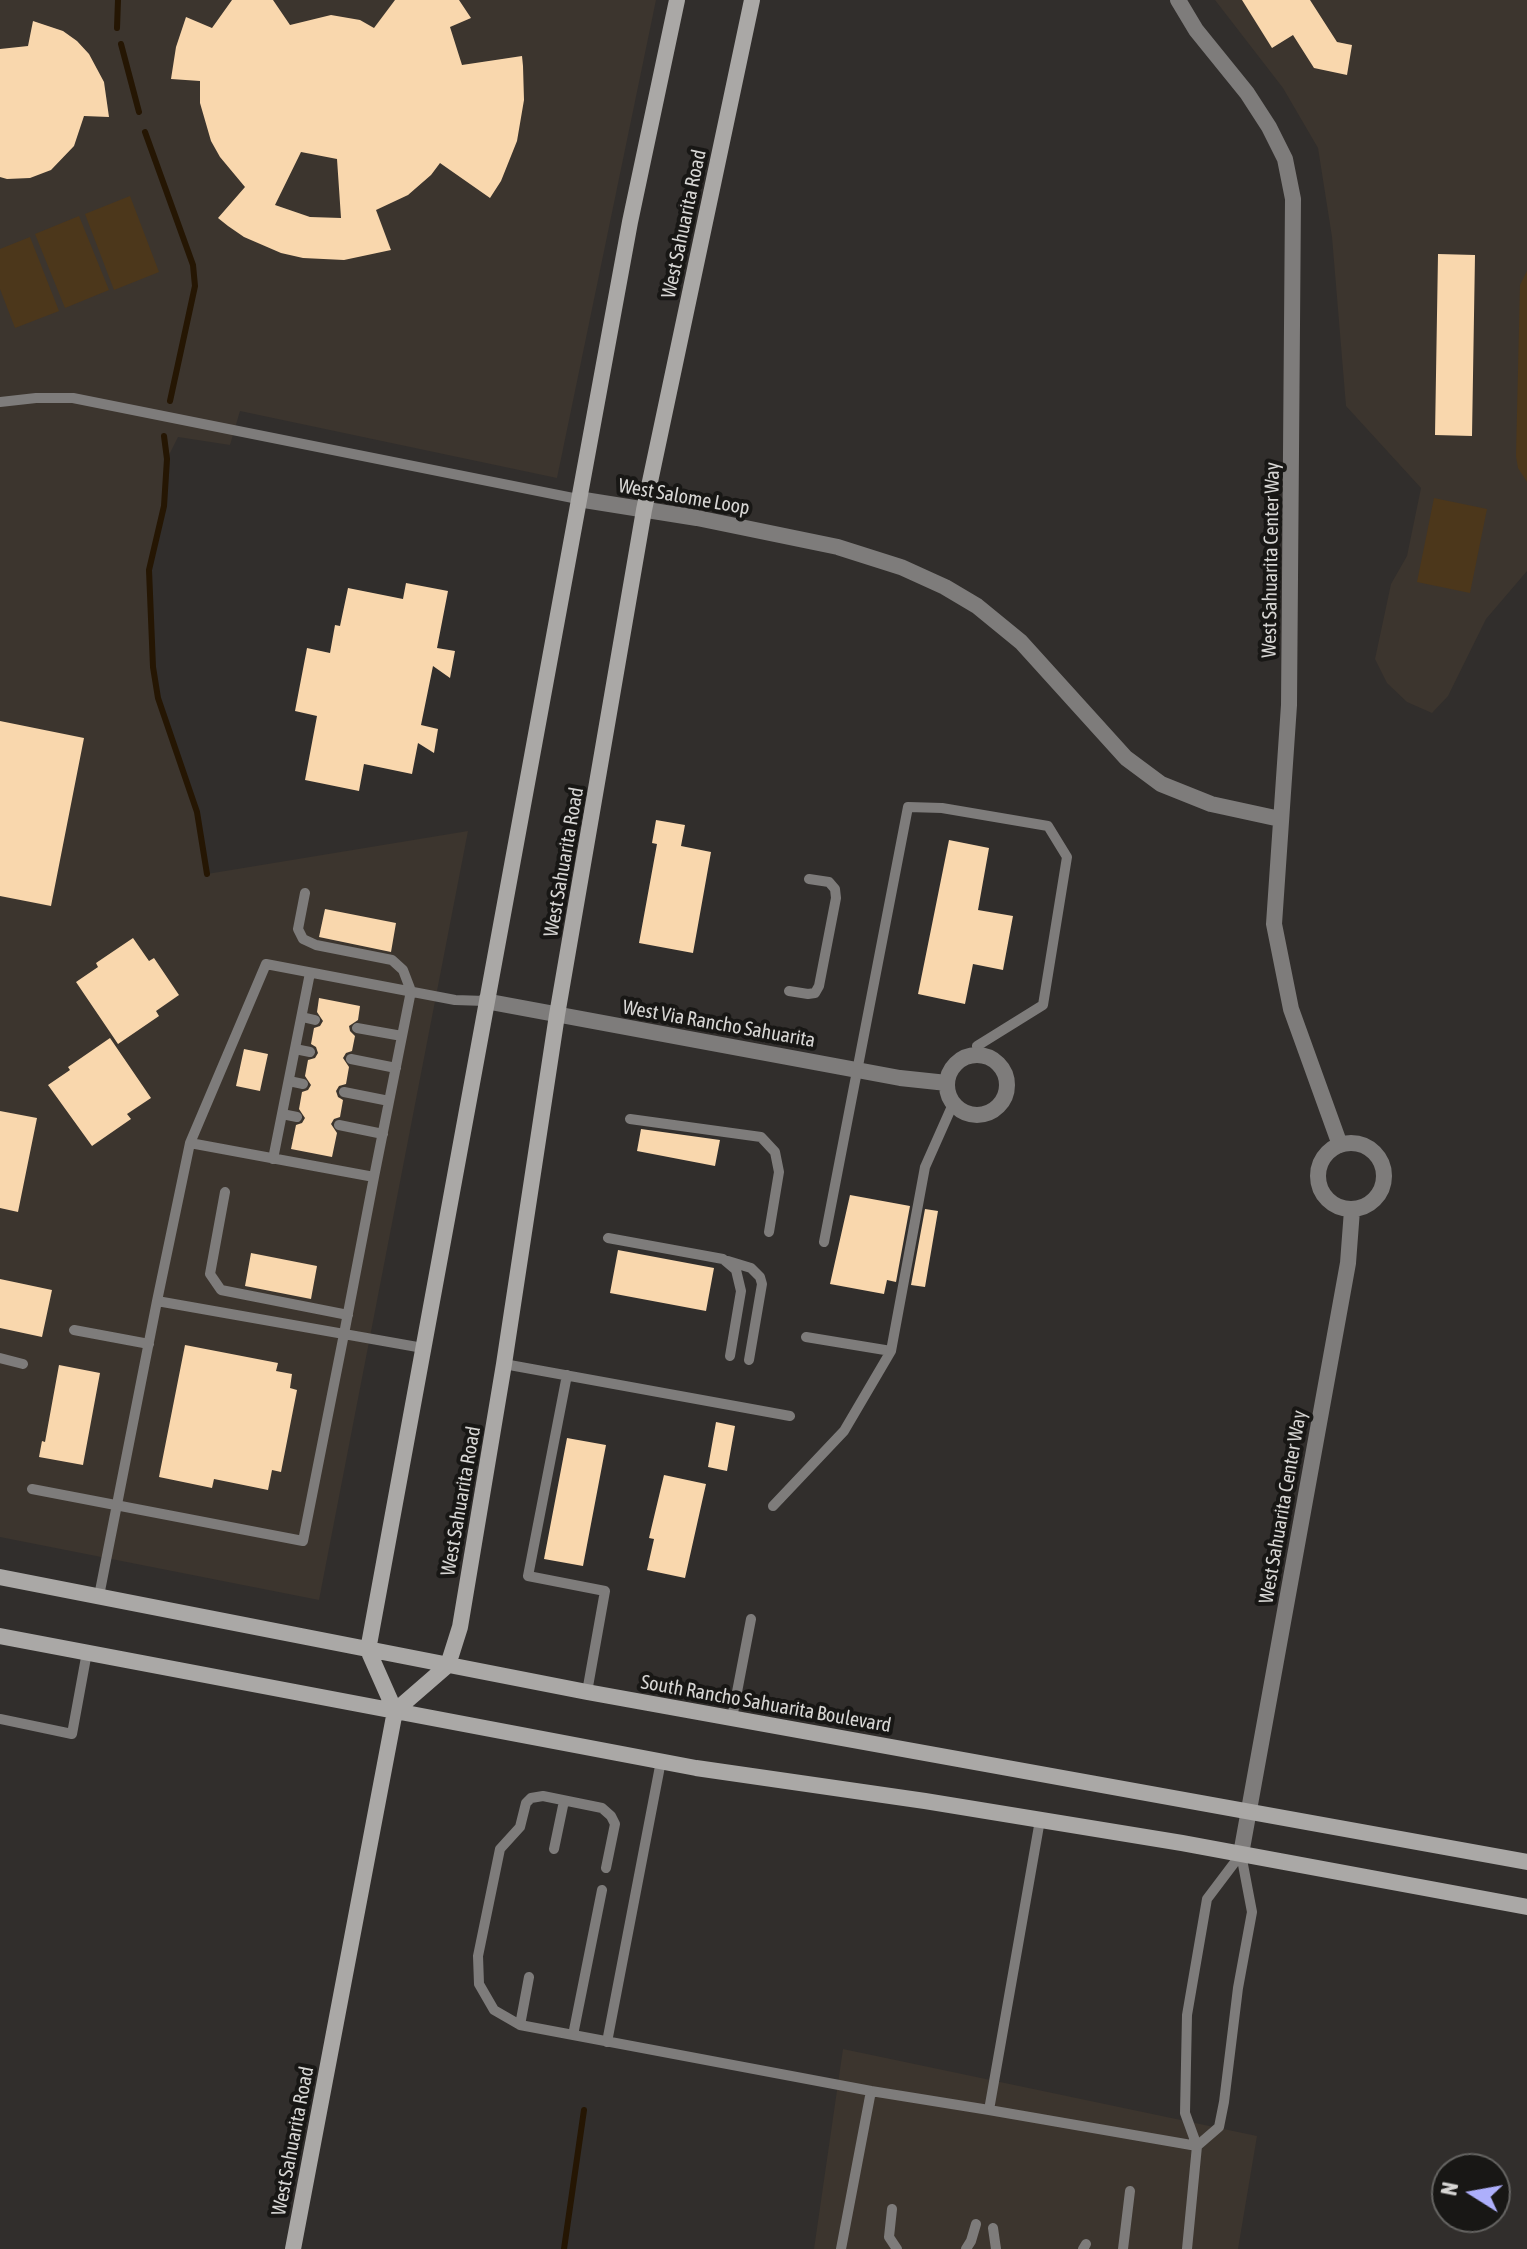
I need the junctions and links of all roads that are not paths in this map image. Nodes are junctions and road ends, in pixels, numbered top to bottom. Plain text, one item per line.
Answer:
1 (677, 0) edge
2 (752, 0) edge
3 (1178, 0) edge
4 (0, 402) edge
5 (578, 499) junction
6 (644, 510) junction
7 (1280, 819) junction
8 (809, 879) dead end
9 (305, 893) dead end
10 (310, 973) junction
11 (411, 991) junction
12 (789, 991) dead end
13 (485, 1001) junction
14 (557, 1015) junction
15 (302, 1017) junction
16 (315, 1020) dead end
17 (357, 1028) dead end
18 (402, 1036) junction
19 (295, 1049) junction
20 (310, 1052) dead end
21 (980, 1055) junction
22 (351, 1059) dead end
23 (396, 1068) junction
24 (859, 1069) junction
25 (289, 1081) junction
26 (947, 1083) junction
27 (303, 1084) dead end
28 (344, 1092) dead end
29 (389, 1101) junction
30 (953, 1104) junction
31 (282, 1114) junction
32 (297, 1117) dead end
33 (630, 1119) dead end
34 (339, 1125) dead end
35 (383, 1134) junction
36 (190, 1143) junction
37 (1340, 1145) junction
38 (273, 1159) junction
39 (374, 1177) junction
40 (225, 1192) dead end
41 (1352, 1210) junction
42 (769, 1232) dead end
43 (608, 1238) dead end
44 (824, 1242) dead end
45 (723, 1259) junction
46 (157, 1301) junction
47 (348, 1315) junction
48 (74, 1330) dead end
49 (344, 1334) junction
50 (806, 1337) dead end
51 (149, 1344) junction
52 (423, 1348) junction
53 (891, 1351) junction
54 (730, 1356) dead end
55 (0, 1358) edge
56 (749, 1360) dead end
57 (23, 1364) dead end
58 (504, 1364) junction
59 (567, 1375) junction
60 (790, 1416) dead end
61 (32, 1489) dead end
62 (118, 1505) junction
63 (773, 1506) dead end
64 (0, 1577) edge
65 (99, 1596) junction
66 (751, 1619) dead end
67 (0, 1636) edge
68 (368, 1650) junction
69 (87, 1652) junction
70 (448, 1665) junction
71 (587, 1692) junction
72 (395, 1711) junction
73 (732, 1718) junction
74 (0, 1719) edge
75 (661, 1761) junction
76 (564, 1801) junction
77 (1248, 1811) junction
78 (1040, 1820) junction
79 (554, 1849) dead end
80 (1241, 1854) junction
81 (1527, 1862) edge
82 (606, 1868) dead end
83 (602, 1890) dead end
84 (1527, 1907) edge
85 (529, 1977) dead end
86 (520, 2025) junction
87 (573, 2035) junction
88 (607, 2042) junction
89 (871, 2091) junction
90 (989, 2110) junction
91 (1197, 2146) junction
92 (1130, 2191) dead end
93 (892, 2209) dead end
94 (976, 2224) dead end
95 (993, 2228) dead end
96 (293, 2249) edge
97 (841, 2249) edge
98 (897, 2249) edge
99 (966, 2249) edge
100 (996, 2249) edge
101 (1123, 2249) edge
102 (1187, 2249) edge

1 - 5 main road
2 - 6 main road, West Sahuarita Road
3 - 7 street, West Sahuarita Center Way
4 - 5 lane, West Salome Loop
5 - 6 street, West Salome Loop
5 - 13 main road
6 - 7 street, West Salome Loop
6 - 14 main road, West Sahuarita Road
7 - 37 street, West Sahuarita Center Way
8 - 12 lane
9 - 11 lane
10 - 11 lane
10 - 15 lane
10 - 36 lane
11 - 13 lane
11 - 18 lane
13 - 14 street, West Via Rancho Sahuarita
13 - 52 main road
14 - 24 street, West Via Rancho Sahuarita
14 - 58 main road, West Sahuarita Road
15 - 16 lane
15 - 19 lane
17 - 18 lane
18 - 23 lane
19 - 20 lane
19 - 25 lane
21 - 24 lane
21 - 26 street
21 - 30 street
22 - 23 lane
23 - 29 lane
24 - 26 street, West Via Rancho Sahuarita
24 - 44 lane
25 - 27 lane
25 - 31 lane
26 - 30 street
28 - 29 lane
29 - 35 lane
30 - 53 lane
31 - 32 lane
31 - 38 lane
33 - 42 lane
34 - 35 lane
35 - 39 lane
36 - 38 lane
36 - 46 lane
37 - 41 street
37 - 41 street
38 - 39 lane
39 - 47 lane
40 - 47 lane
41 - 77 street, West Sahuarita Center Way
43 - 45 lane
45 - 54 lane
45 - 56 lane
46 - 49 lane
46 - 51 lane
47 - 49 lane
48 - 51 lane
49 - 52 lane
49 - 62 lane
50 - 53 lane
51 - 62 lane
52 - 68 main road
53 - 63 lane
55 - 57 lane
58 - 59 lane
58 - 70 main road, West Sahuarita Road
59 - 60 lane
59 - 71 lane
61 - 62 lane
62 - 65 lane
64 - 65 main road, South Rancho Sahuarita Boulevard
65 - 68 main road, South Rancho Sahuarita Boulevard
66 - 73 lane
67 - 69 main road
68 - 70 main road, South Rancho Sahuarita Boulevard
68 - 72 main road
69 - 72 main road
69 - 74 lane
70 - 71 main road, South Rancho Sahuarita Boulevard
70 - 72 main road
71 - 73 main road, South Rancho Sahuarita Boulevard
72 - 75 main road
72 - 96 main road, West Sahuarita Road
73 - 77 main road, South Rancho Sahuarita Boulevard
75 - 78 main road
75 - 88 lane
76 - 79 lane
76 - 82 lane
76 - 86 lane
77 - 80 street, West Sahuarita Center Way
77 - 81 main road, South Rancho Sahuarita Boulevard
78 - 80 main road
78 - 90 lane
80 - 84 main road
80 - 91 lane
80 - 91 lane
83 - 87 lane
85 - 86 lane
86 - 87 lane
87 - 88 lane
88 - 89 lane
89 - 90 lane
89 - 97 lane
90 - 91 lane
91 - 102 lane
92 - 101 lane
93 - 98 lane
94 - 99 lane
95 - 100 lane

